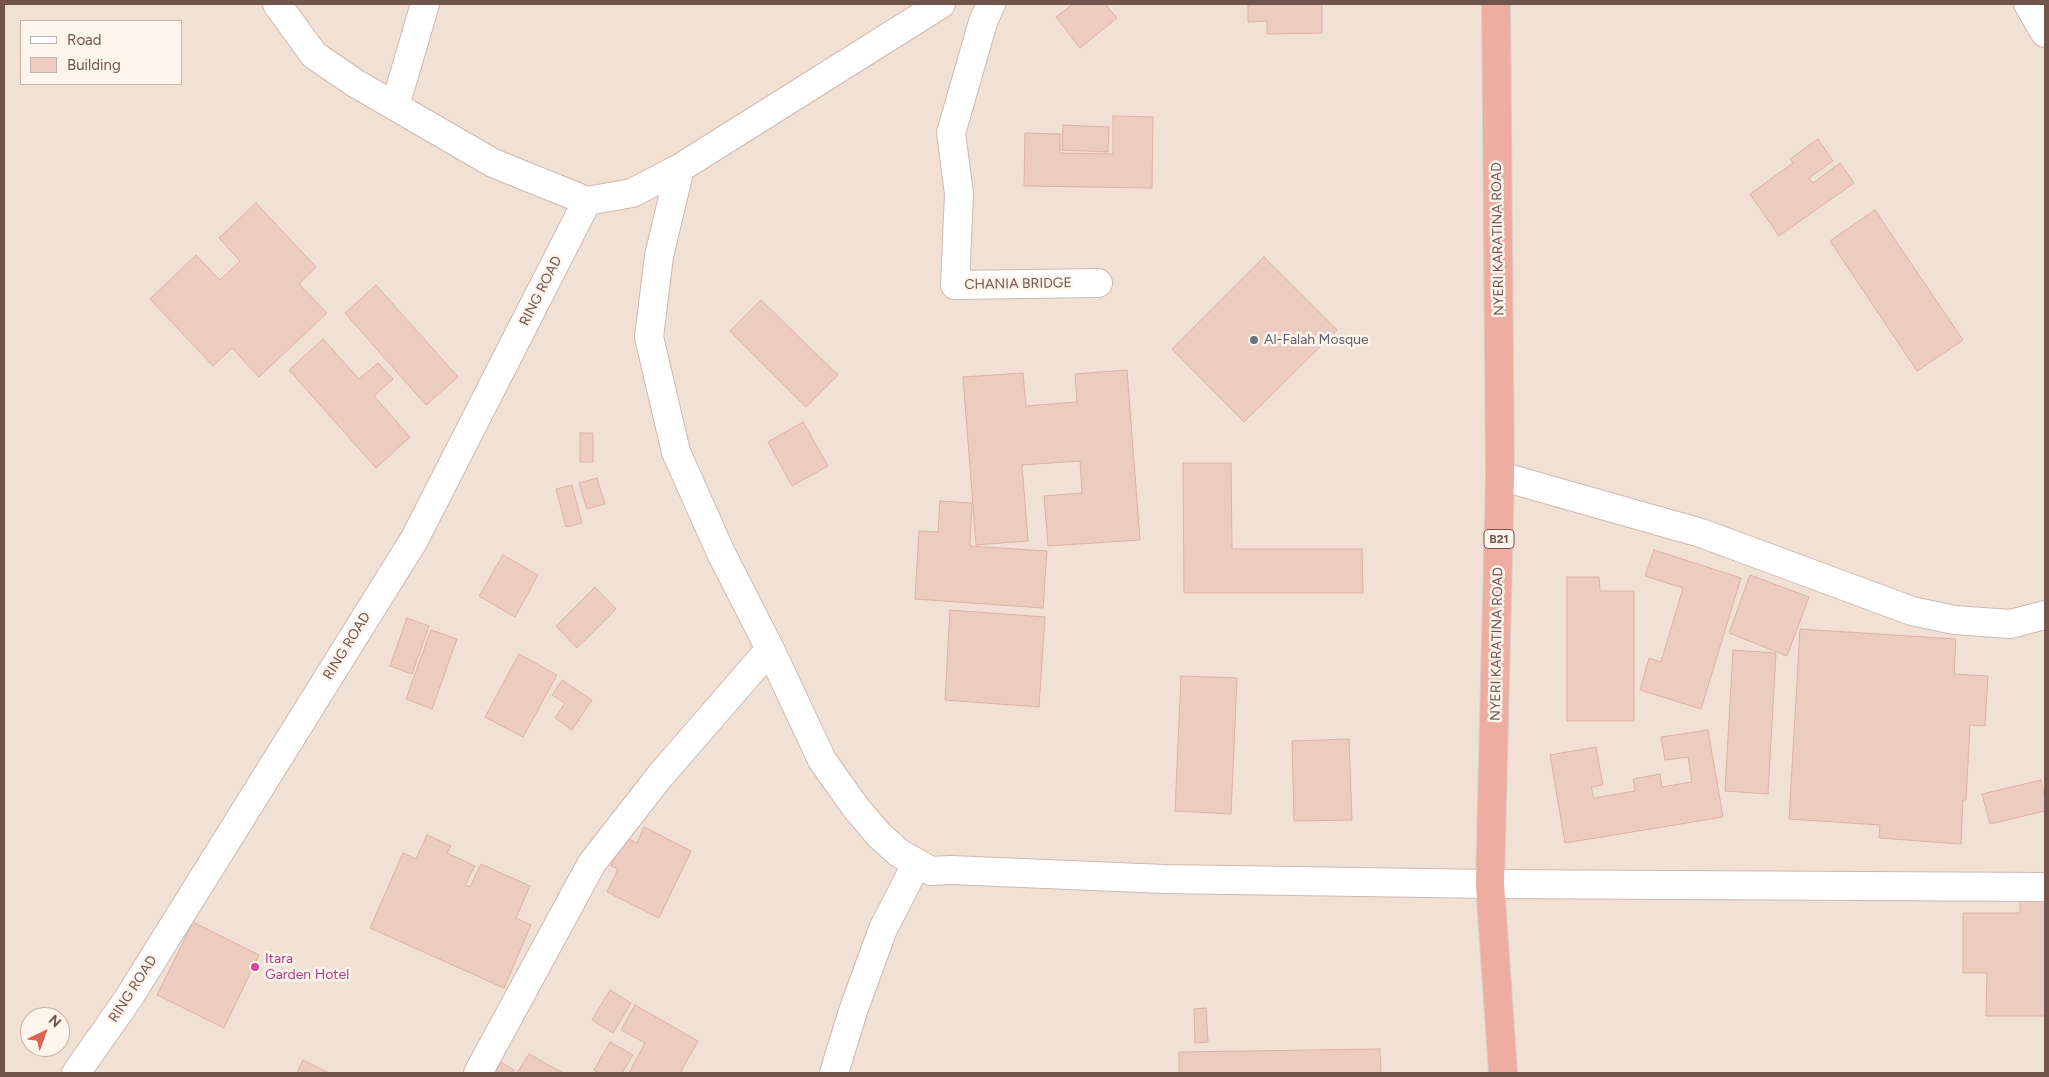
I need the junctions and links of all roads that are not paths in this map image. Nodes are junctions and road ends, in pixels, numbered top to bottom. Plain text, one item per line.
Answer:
1 (277, 4) edge
2 (425, 4) edge
3 (941, 4) edge
4 (991, 4) edge
5 (1496, 4) edge
6 (2028, 4) edge
7 (2045, 33) edge
8 (395, 106) junction
9 (680, 168) junction
10 (587, 200) junction
11 (1098, 283) dead end
12 (1500, 476) junction
13 (2045, 616) edge
14 (770, 649) junction
15 (918, 863) junction
16 (1490, 884) junction
17 (2045, 887) edge
18 (76, 1073) edge
19 (478, 1073) edge
20 (834, 1073) edge
21 (1503, 1073) edge

1 - 8 street
2 - 8 street
3 - 9 street
4 - 11 street, CHANIA BRIDGE
5 - 12 highway, NYERI KARATINA ROAD / B21
6 - 7 street
8 - 10 street
9 - 10 street
9 - 14 street
10 - 18 street, RING ROAD
12 - 13 street
12 - 16 highway, NYERI KARATINA ROAD / B21
14 - 15 street
14 - 19 street
15 - 16 street
15 - 20 street
16 - 17 street
16 - 21 highway, NYERI KARATINA ROAD / B21

